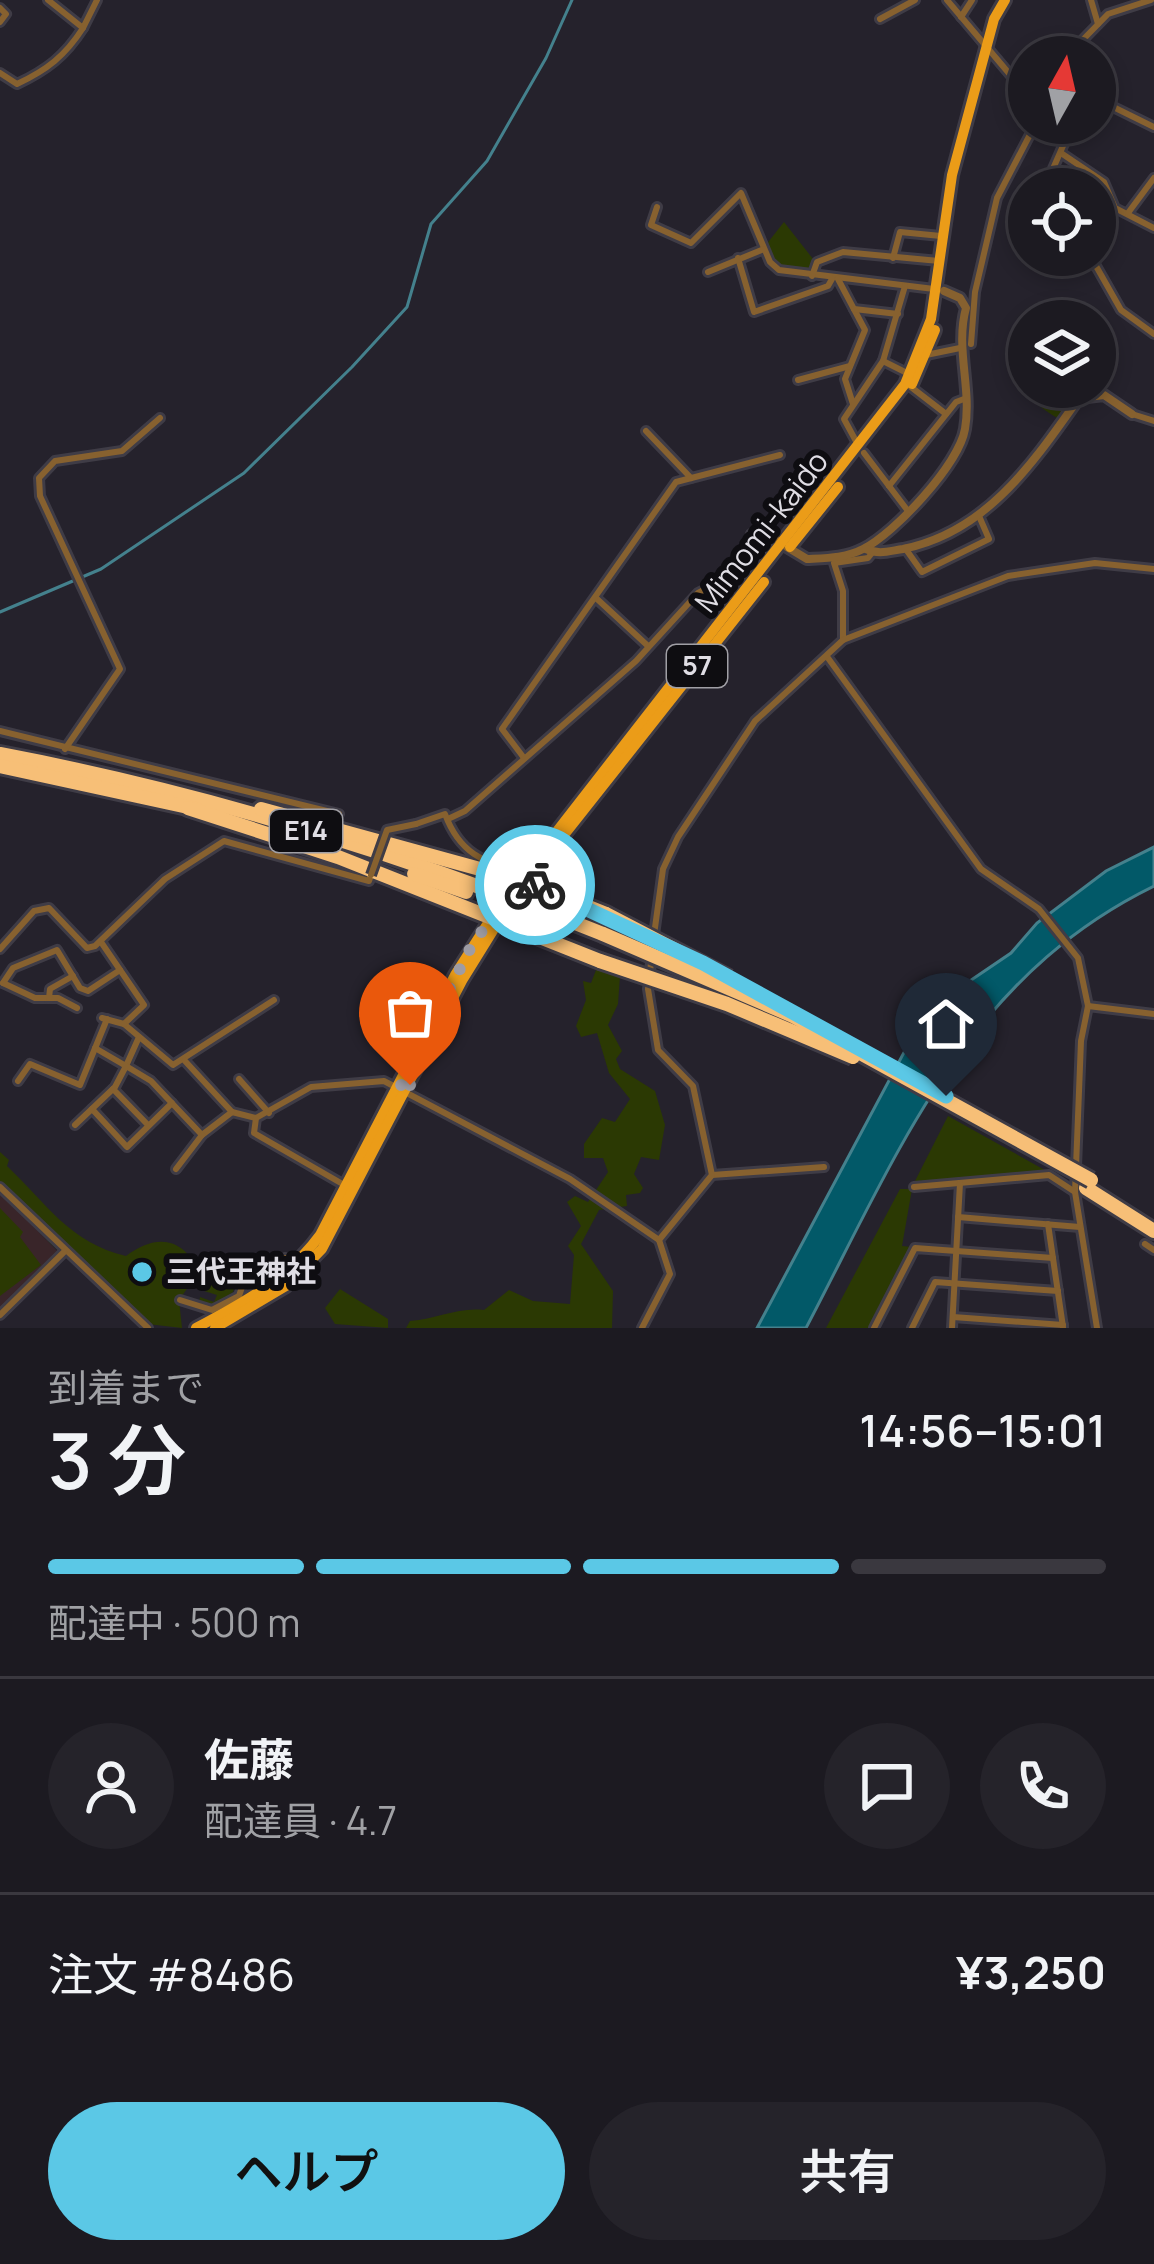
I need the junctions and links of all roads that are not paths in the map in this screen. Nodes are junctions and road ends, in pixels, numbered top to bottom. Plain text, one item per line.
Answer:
1 (49, 0) edge
2 (97, 0) edge
3 (915, 0) edge
4 (946, 0) edge
5 (972, 0) edge
6 (1005, 0) edge
7 (1091, 0) edge
8 (1151, 0) edge
9 (0, 8) edge
10 (960, 18) junction
11 (880, 20) dead end
12 (0, 22) edge
13 (1098, 24) junction
14 (83, 28) junction
15 (1086, 36) edge
16 (986, 47) junction
17 (0, 73) edge
18 (1008, 74) edge
19 (1116, 108) edge
20 (968, 113) junction
21 (1154, 127) edge
22 (1025, 144) edge
23 (1064, 144) edge
24 (1061, 153) junction
25 (1054, 168) edge
26 (1154, 178) edge
27 (657, 207) dead end
28 (1128, 213) junction
29 (1154, 228) edge
30 (942, 236) junction
31 (764, 249) junction
32 (738, 258) junction
33 (893, 258) junction
34 (940, 261) junction
35 (708, 272) dead end
36 (812, 276) junction
37 (1102, 276) edge
38 (835, 279) junction
39 (904, 286) junction
40 (940, 291) junction
41 (854, 309) junction
42 (899, 314) junction
43 (1154, 334) edge
44 (971, 344) dead end
45 (960, 348) junction
46 (926, 355) junction
47 (883, 361) junction
48 (850, 366) junction
49 (799, 380) dead end
50 (910, 380) junction
51 (964, 400) junction
52 (853, 404) junction
53 (946, 414) junction
54 (1132, 414) joint
55 (160, 418) dead end
56 (1154, 421) edge
57 (646, 431) dead end
58 (862, 450) junction
59 (780, 455) dead end
60 (691, 478) junction
61 (889, 486) junction
62 (908, 511) junction
63 (979, 516) junction
64 (786, 547) junction
65 (905, 548) junction
66 (868, 550) junction
67 (1154, 569) edge
68 (596, 598) junction
69 (843, 640) junction
70 (648, 646) junction
71 (828, 658) junction
72 (0, 731) edge
73 (64, 749) junction
74 (0, 754) edge
75 (524, 758) junction
76 (0, 766) edge
77 (173, 798) junction
78 (340, 814) dead end
79 (448, 819) junction
80 (520, 883) junction
81 (497, 917) junction
82 (101, 942) junction
83 (0, 949) edge
84 (121, 969) junction
85 (74, 976) junction
86 (2, 982) edge
87 (50, 998) junction
88 (377, 998) dead end
89 (274, 1000) dead end
90 (1088, 1006) junction
91 (77, 1008) dead end
92 (1154, 1014) edge
93 (124, 1024) junction
94 (139, 1036) junction
95 (424, 1037) junction
96 (94, 1048) junction
97 (855, 1053) junction
98 (185, 1061) junction
99 (126, 1066) junction
100 (239, 1079) dead end
101 (17, 1081) dead end
102 (113, 1089) junction
103 (402, 1091) junction
104 (172, 1103) junction
105 (92, 1109) junction
106 (232, 1112) junction
107 (269, 1113) junction
108 (256, 1118) junction
109 (75, 1125) dead end
110 (149, 1126) junction
111 (202, 1135) junction
112 (824, 1167) dead end
113 (176, 1169) dead end
114 (712, 1175) junction
115 (960, 1183) junction
116 (346, 1186) junction
117 (1084, 1186) junction
118 (0, 1187) edge
119 (914, 1187) dead end
120 (957, 1217) junction
121 (1154, 1220) edge
122 (1048, 1224) junction
123 (1081, 1227) junction
124 (1149, 1238) edge
125 (659, 1240) junction
126 (955, 1250) junction
127 (1154, 1250) edge
128 (64, 1252) junction
129 (1053, 1258) junction
130 (301, 1266) junction
131 (953, 1283) junction
132 (1058, 1291) junction
133 (180, 1300) dead end
134 (0, 1316) edge
135 (953, 1317) junction
136 (1063, 1326) edge
137 (148, 1328) edge
138 (196, 1328) edge
139 (215, 1328) edge
140 (642, 1328) edge
141 (874, 1328) edge
142 (912, 1328) edge
143 (952, 1328) edge
144 (1097, 1328) edge

1 - 14 street
2 - 14 street
3 - 11 street
4 - 10 street
5 - 10 street
6 - 16 main road, Mimomi-kaido / 57
7 - 13 street
8 - 13 street
9 - 12 street
10 - 16 street
13 - 15 street
14 - 17 street
16 - 18 street
16 - 20 main road, Mimomi-kaido / 57
19 - 21 street
20 - 30 main road, Mimomi-kaido / 57
20 - 40 main road, Mimomi-kaido / 57
22 - 44 street
23 - 24 street
24 - 25 street
24 - 28 street
26 - 28 street
27 - 31 street
28 - 29 street
30 - 33 street
30 - 34 main road, Mimomi-kaido / 57
31 - 32 street
31 - 36 street
32 - 35 street
32 - 38 street
33 - 34 street
33 - 36 street
34 - 40 main road, Mimomi-kaido / 57
36 - 38 street
37 - 43 street
38 - 39 street
38 - 41 street
39 - 40 street
39 - 42 street
40 - 45 street
40 - 46 main road, Mimomi-kaido / 57
40 - 50 main road, Mimomi-kaido / 57
41 - 42 street
41 - 48 street
42 - 47 street
45 - 46 street
45 - 51 street
46 - 50 main road, Mimomi-kaido / 57
47 - 50 street
47 - 52 street
48 - 49 street
48 - 52 street
50 - 53 street
50 - 58 main road, Mimomi-kaido / 57
51 - 53 street
51 - 62 street
52 - 58 street
53 - 61 street
54 - 56 street
54 - 63 street
55 - 73 street
57 - 60 street
58 - 61 street
58 - 64 main road, Mimomi-kaido / 57
59 - 60 street
60 - 68 street
61 - 62 street
62 - 66 street
63 - 65 street
63 - 65 street
64 - 66 street
64 - 70 street
64 - 80 main road, Mimomi-kaido / 57
65 - 66 street
66 - 69 street
67 - 69 street
68 - 70 street
68 - 75 street
69 - 71 street
70 - 75 street
71 - 90 street
71 - 114 street
72 - 73 street
73 - 78 street
74 - 77 highway, E14
75 - 79 street
76 - 77 highway, E14
77 - 80 highway
77 - 81 highway
77 - 97 highway, E14, bridge
79 - 80 street
79 - 82 street, bridge
80 - 81 main road, Mimomi-kaido / 57, bridge
80 - 97 highway, bridge
81 - 95 main road, Mimomi-kaido / 57
81 - 97 highway, bridge
81 - 103 main road, Mimomi-kaido / 57
82 - 83 street
82 - 84 street
84 - 85 street
84 - 93 street
85 - 86 street
85 - 87 street
86 - 87 street
87 - 91 street
88 - 95 street
89 - 98 street
90 - 92 street
90 - 117 street
93 - 94 street
93 - 96 street
94 - 98 street
94 - 99 street
95 - 103 main road, Mimomi-kaido / 57
96 - 99 street
96 - 101 street
97 - 117 highway, E14, bridge
98 - 106 street
99 - 102 street
99 - 104 street
100 - 107 street
102 - 105 street
102 - 110 street
103 - 107 street
103 - 116 main road, Mimomi-kaido / 57
103 - 125 street
103 - 130 main road, Mimomi-kaido / 57
104 - 110 street
104 - 111 street
105 - 109 street
105 - 110 street
106 - 108 street
106 - 111 street
107 - 108 street
108 - 116 street
111 - 113 street
112 - 114 street
114 - 125 street
115 - 117 street
115 - 119 street
115 - 120 street
116 - 130 main road, Mimomi-kaido / 57
117 - 121 highway, E14
117 - 123 street
117 - 124 highway, E14
118 - 128 street
120 - 122 street
120 - 126 street
122 - 123 street
122 - 129 street
123 - 144 street
124 - 127 street
125 - 140 street
126 - 129 street
126 - 131 street
126 - 141 street
128 - 134 street
128 - 137 street
129 - 132 street
130 - 133 street
130 - 138 main road, Mimomi-kaido / 57
130 - 139 main road, Mimomi-kaido / 57
131 - 132 street
131 - 135 street
131 - 142 street
132 - 136 street
135 - 136 street
135 - 143 street

